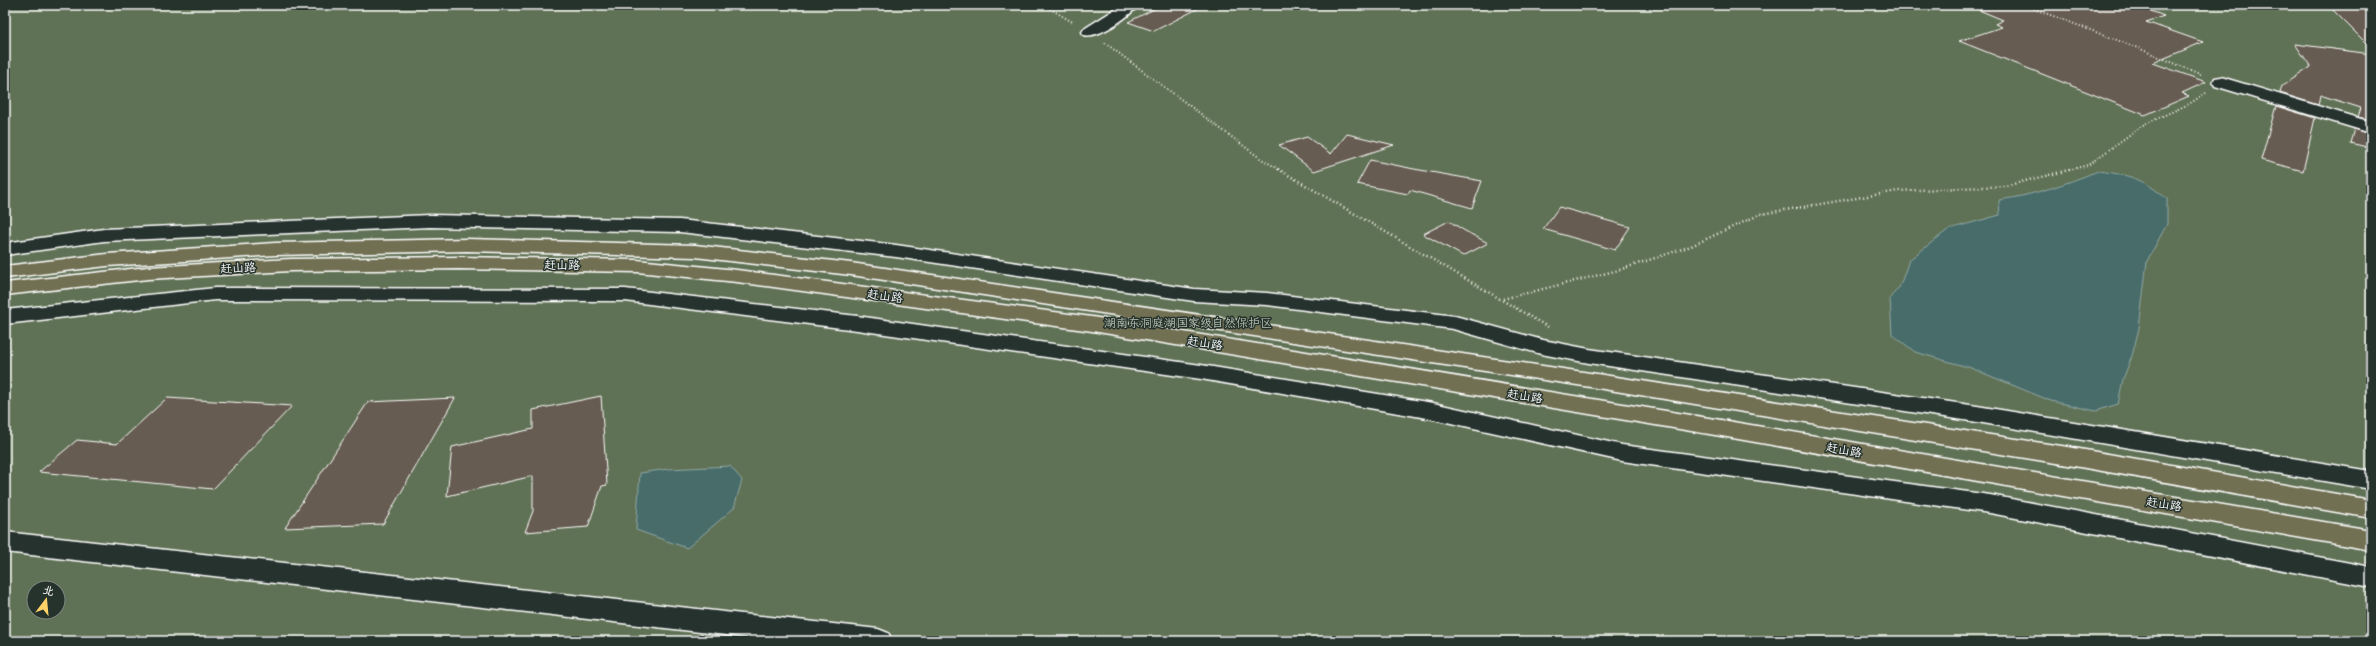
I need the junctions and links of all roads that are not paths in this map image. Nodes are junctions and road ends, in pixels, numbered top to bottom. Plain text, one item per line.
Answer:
1 (1131, 5) edge
2 (1090, 32) road end
3 (2221, 82) road end
4 (2371, 128) edge
5 (5, 249) edge
6 (5, 272) edge
7 (5, 289) edge
8 (5, 317) edge
9 (2371, 480) edge
10 (2371, 509) edge
11 (2371, 540) edge
12 (5, 542) edge
13 (2371, 577) edge
14 (878, 641) edge

1 - 2 main road
3 - 4 main road
5 - 9 main road
6 - 10 main road, 赶山路
7 - 11 main road, 赶山路
8 - 13 main road
12 - 14 main road

